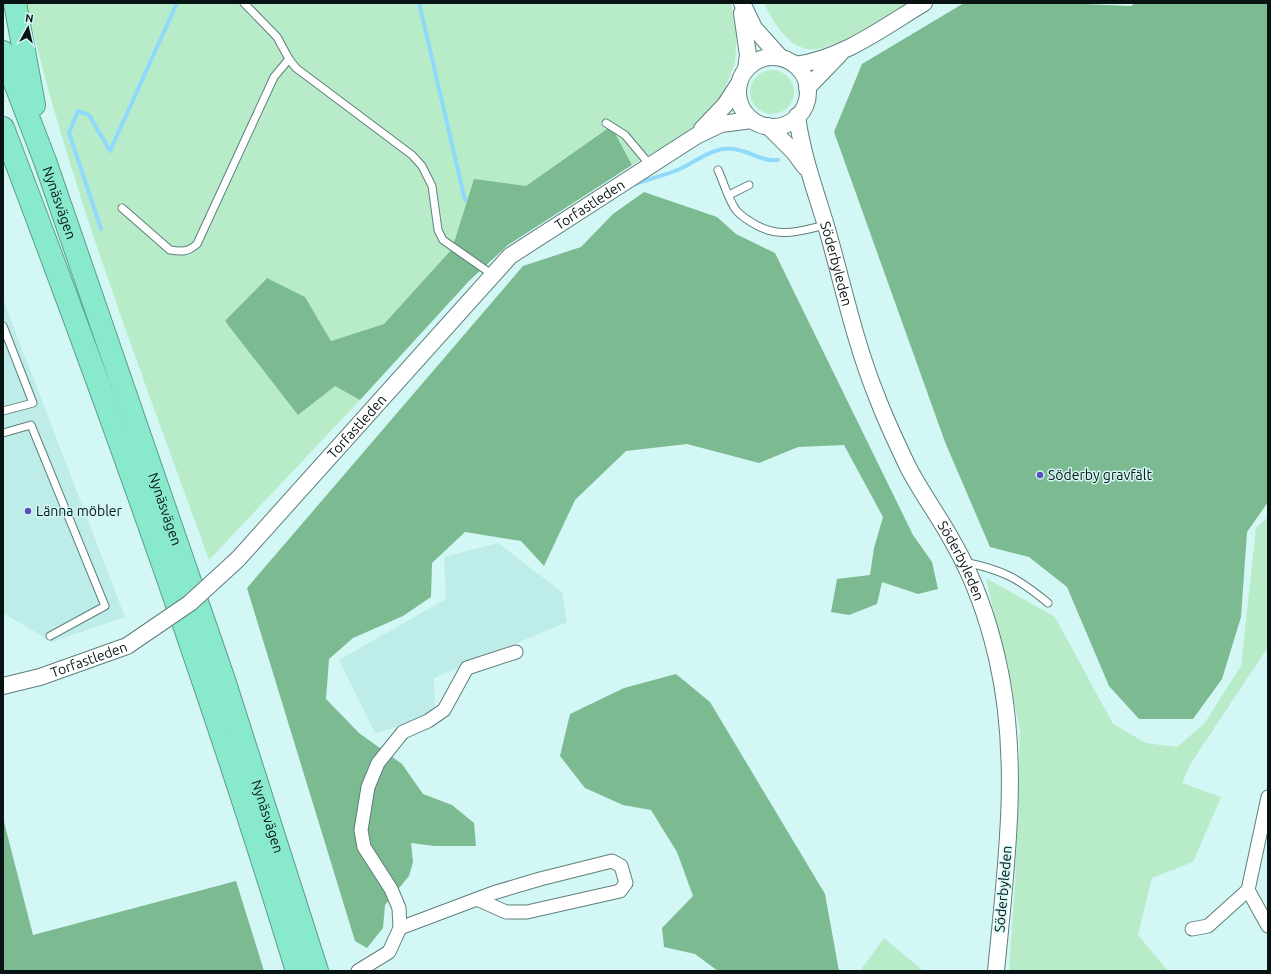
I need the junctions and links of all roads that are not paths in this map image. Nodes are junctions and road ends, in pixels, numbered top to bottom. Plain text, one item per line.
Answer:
1 (15, 3) edge
2 (244, 3) edge
3 (742, 3) edge
4 (924, 3) edge
5 (844, 50) junction
6 (3, 52) edge
7 (780, 58) junction
8 (289, 59) junction
9 (795, 64) junction
10 (746, 68) junction
11 (738, 85) junction
12 (807, 88) junction
13 (797, 116) junction
14 (752, 120) junction
15 (606, 123) dead end
16 (768, 126) junction
17 (3, 128) edge
18 (696, 136) junction
19 (3, 156) edge
20 (45, 161) junction
21 (650, 166) junction
22 (718, 170) dead end
23 (809, 173) junction
24 (749, 186) dead end
25 (729, 195) junction
26 (122, 208) dead end
27 (825, 225) junction
28 (52, 257) junction
29 (493, 275) junction
30 (3, 326) edge
31 (3, 411) edge
32 (3, 433) edge
33 (964, 562) junction
34 (1048, 603) dead end
35 (50, 636) dead end
36 (516, 652) dead end
37 (3, 686) edge
38 (1268, 797) edge
39 (1248, 890) junction
40 (477, 899) junction
41 (1268, 926) edge
42 (400, 928) junction
43 (1192, 929) dead end
44 (297, 971) edge
45 (317, 971) edge
46 (359, 971) edge
47 (996, 971) edge

1 - 20 highway
2 - 8 lane
3 - 7 street
3 - 10 street
4 - 5 street
5 - 9 street
5 - 12 street
6 - 20 highway, Nynäsvägen
7 - 9 street
7 - 10 street
8 - 26 lane
8 - 29 lane
9 - 12 street
10 - 11 street
11 - 14 street
11 - 18 street, Torfastleden
12 - 13 street
13 - 16 street
13 - 23 street, Söderbyleden
14 - 16 street
14 - 18 street, Torfastleden
15 - 21 lane
16 - 23 street, Söderbyleden
17 - 28 highway, Nynäsvägen
18 - 21 street, Torfastleden
19 - 28 highway
20 - 45 highway, Nynäsvägen
21 - 29 street, Torfastleden
22 - 25 lane
23 - 27 street, Söderbyleden
24 - 25 lane
25 - 27 lane
27 - 33 street, Söderbyleden
28 - 44 highway, Nynäsvägen
29 - 37 street, Torfastleden, bridge
30 - 31 lane
32 - 35 lane
33 - 34 lane
33 - 47 street, Söderbyleden
36 - 42 street
38 - 39 street
39 - 41 street
39 - 43 street
40 - 40 street
40 - 42 street
42 - 46 street

